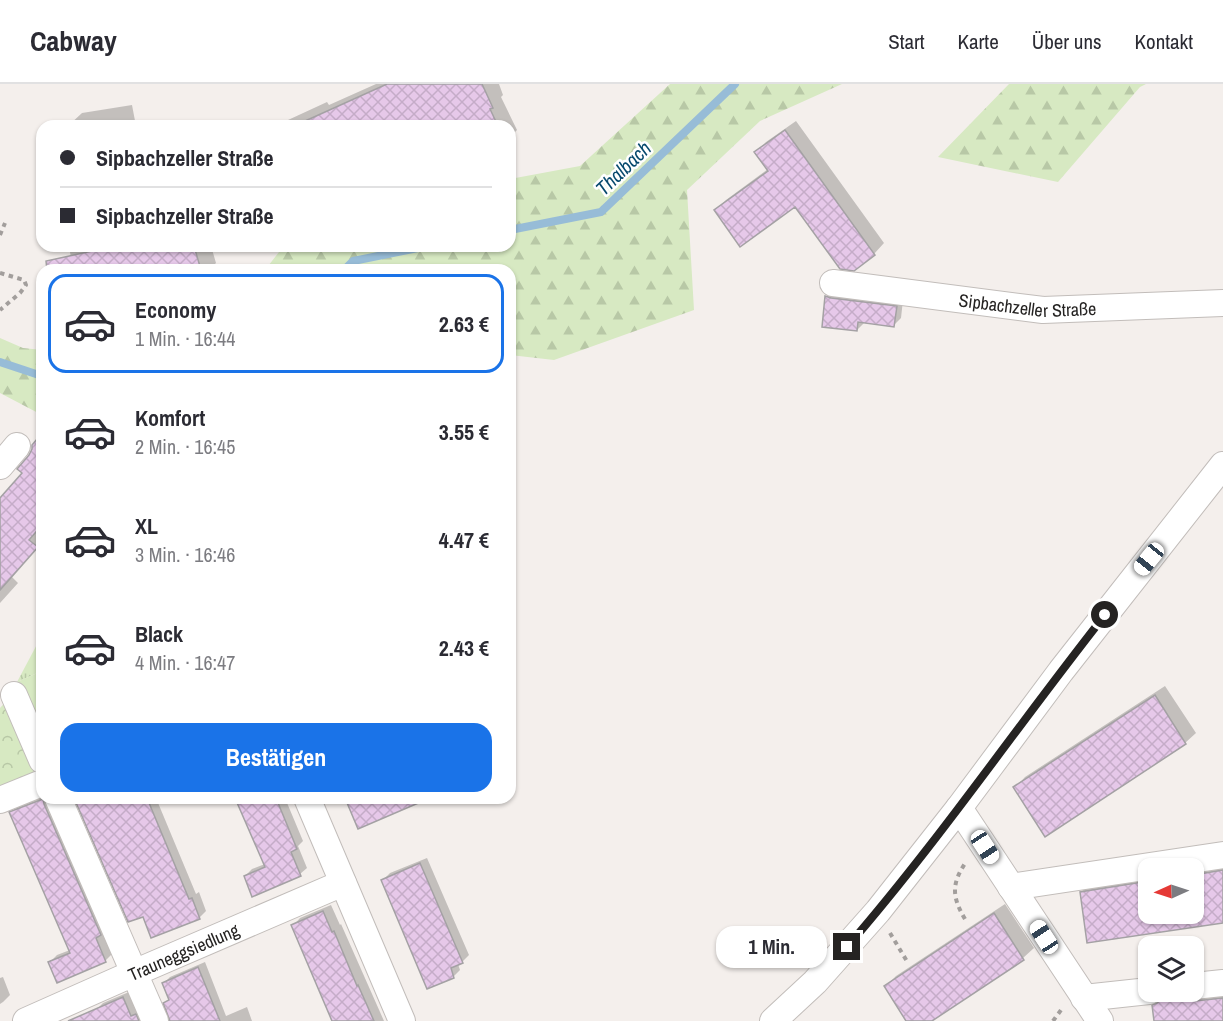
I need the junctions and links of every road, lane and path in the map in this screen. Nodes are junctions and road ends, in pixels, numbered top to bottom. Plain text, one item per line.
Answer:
1 (4, 223) dead end
2 (0, 235) edge
3 (0, 273) edge
4 (833, 284) dead end
5 (1223, 303) edge
6 (0, 310) edge
7 (17, 446) dead end
8 (1223, 465) edge
9 (0, 466) edge
10 (14, 694) dead end
11 (36, 746) edge
12 (36, 785) edge
13 (0, 800) edge
14 (61, 804) edge
15 (310, 804) edge
16 (959, 808) junction
17 (985, 847) junction
18 (1223, 855) edge
19 (343, 883) junction
20 (1011, 887) junction
21 (878, 911) junction
22 (965, 919) dead end
23 (908, 963) dead end
24 (134, 973) junction
25 (1223, 983) edge
26 (1204, 985) edge
27 (1138, 992) edge
28 (1084, 998) junction
29 (26, 1021) edge
30 (154, 1021) edge
31 (402, 1021) edge
32 (773, 1021) edge
33 (1100, 1021) edge

1 - 2 path
3 - 6 path
4 - 5 street, Sipbachzeller Straße
7 - 9 street
8 - 16 street
10 - 11 street
12 - 13 street
14 - 24 street
15 - 19 street
16 - 17 street
16 - 21 street
17 - 20 street
17 - 22 path
18 - 20 street
19 - 24 street, Trauneggsiedlung
19 - 31 street
20 - 28 street
21 - 23 path
21 - 32 street
24 - 29 street, Trauneggsiedlung
24 - 30 street
25 - 26 street
27 - 28 street
28 - 33 street

